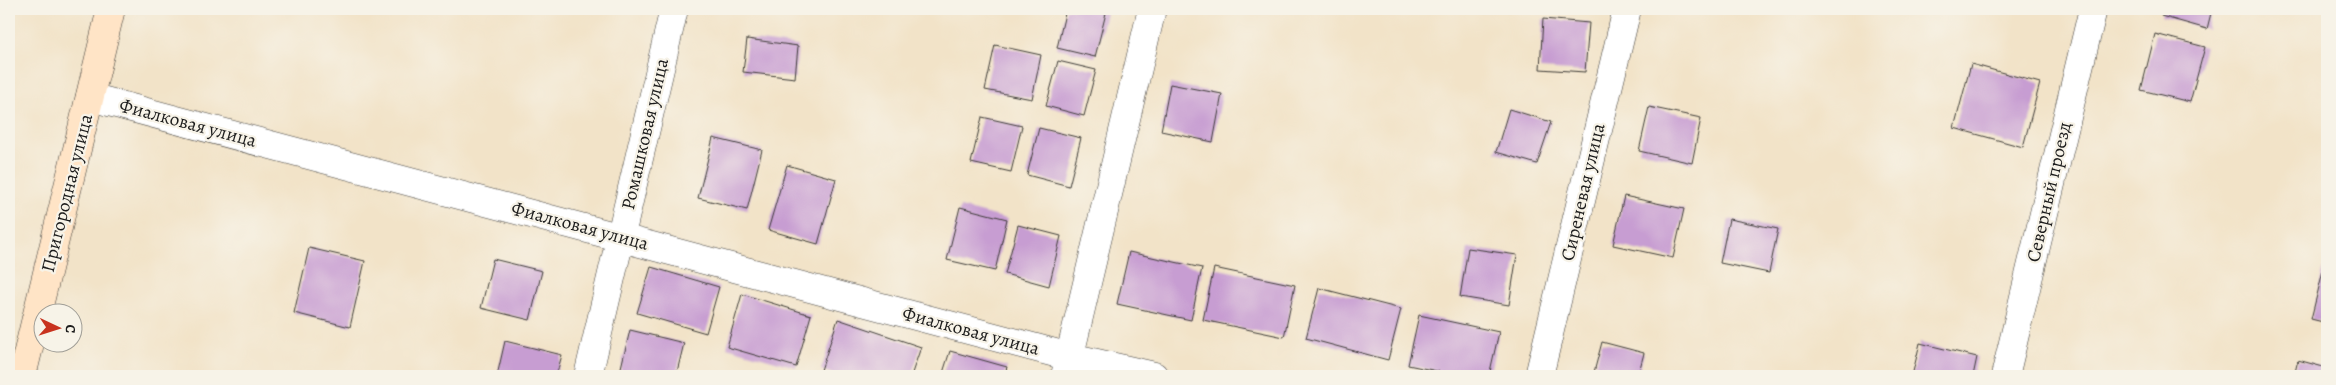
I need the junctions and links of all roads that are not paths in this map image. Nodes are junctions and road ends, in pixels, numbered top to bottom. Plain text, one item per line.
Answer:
1 (111, 9) edge
2 (674, 9) edge
3 (1152, 9) edge
4 (1627, 9) edge
5 (2093, 9) edge
6 (90, 97) junction
7 (620, 237) junction
8 (1067, 367) edge
9 (22, 376) edge
10 (588, 376) edge
11 (1154, 376) edge
12 (1539, 376) edge
13 (2005, 376) edge

1 - 6 street, Пригородная улица
2 - 7 street, Ромашковая улица
3 - 8 street
4 - 12 street, Сиреневая улица
5 - 13 street, Северный проезд
6 - 7 street, Фиалковая улица
6 - 9 street, Пригородная улица
7 - 8 street, Фиалковая улица
7 - 10 street, Ромашковая улица
8 - 11 street, Фиалковая улица

